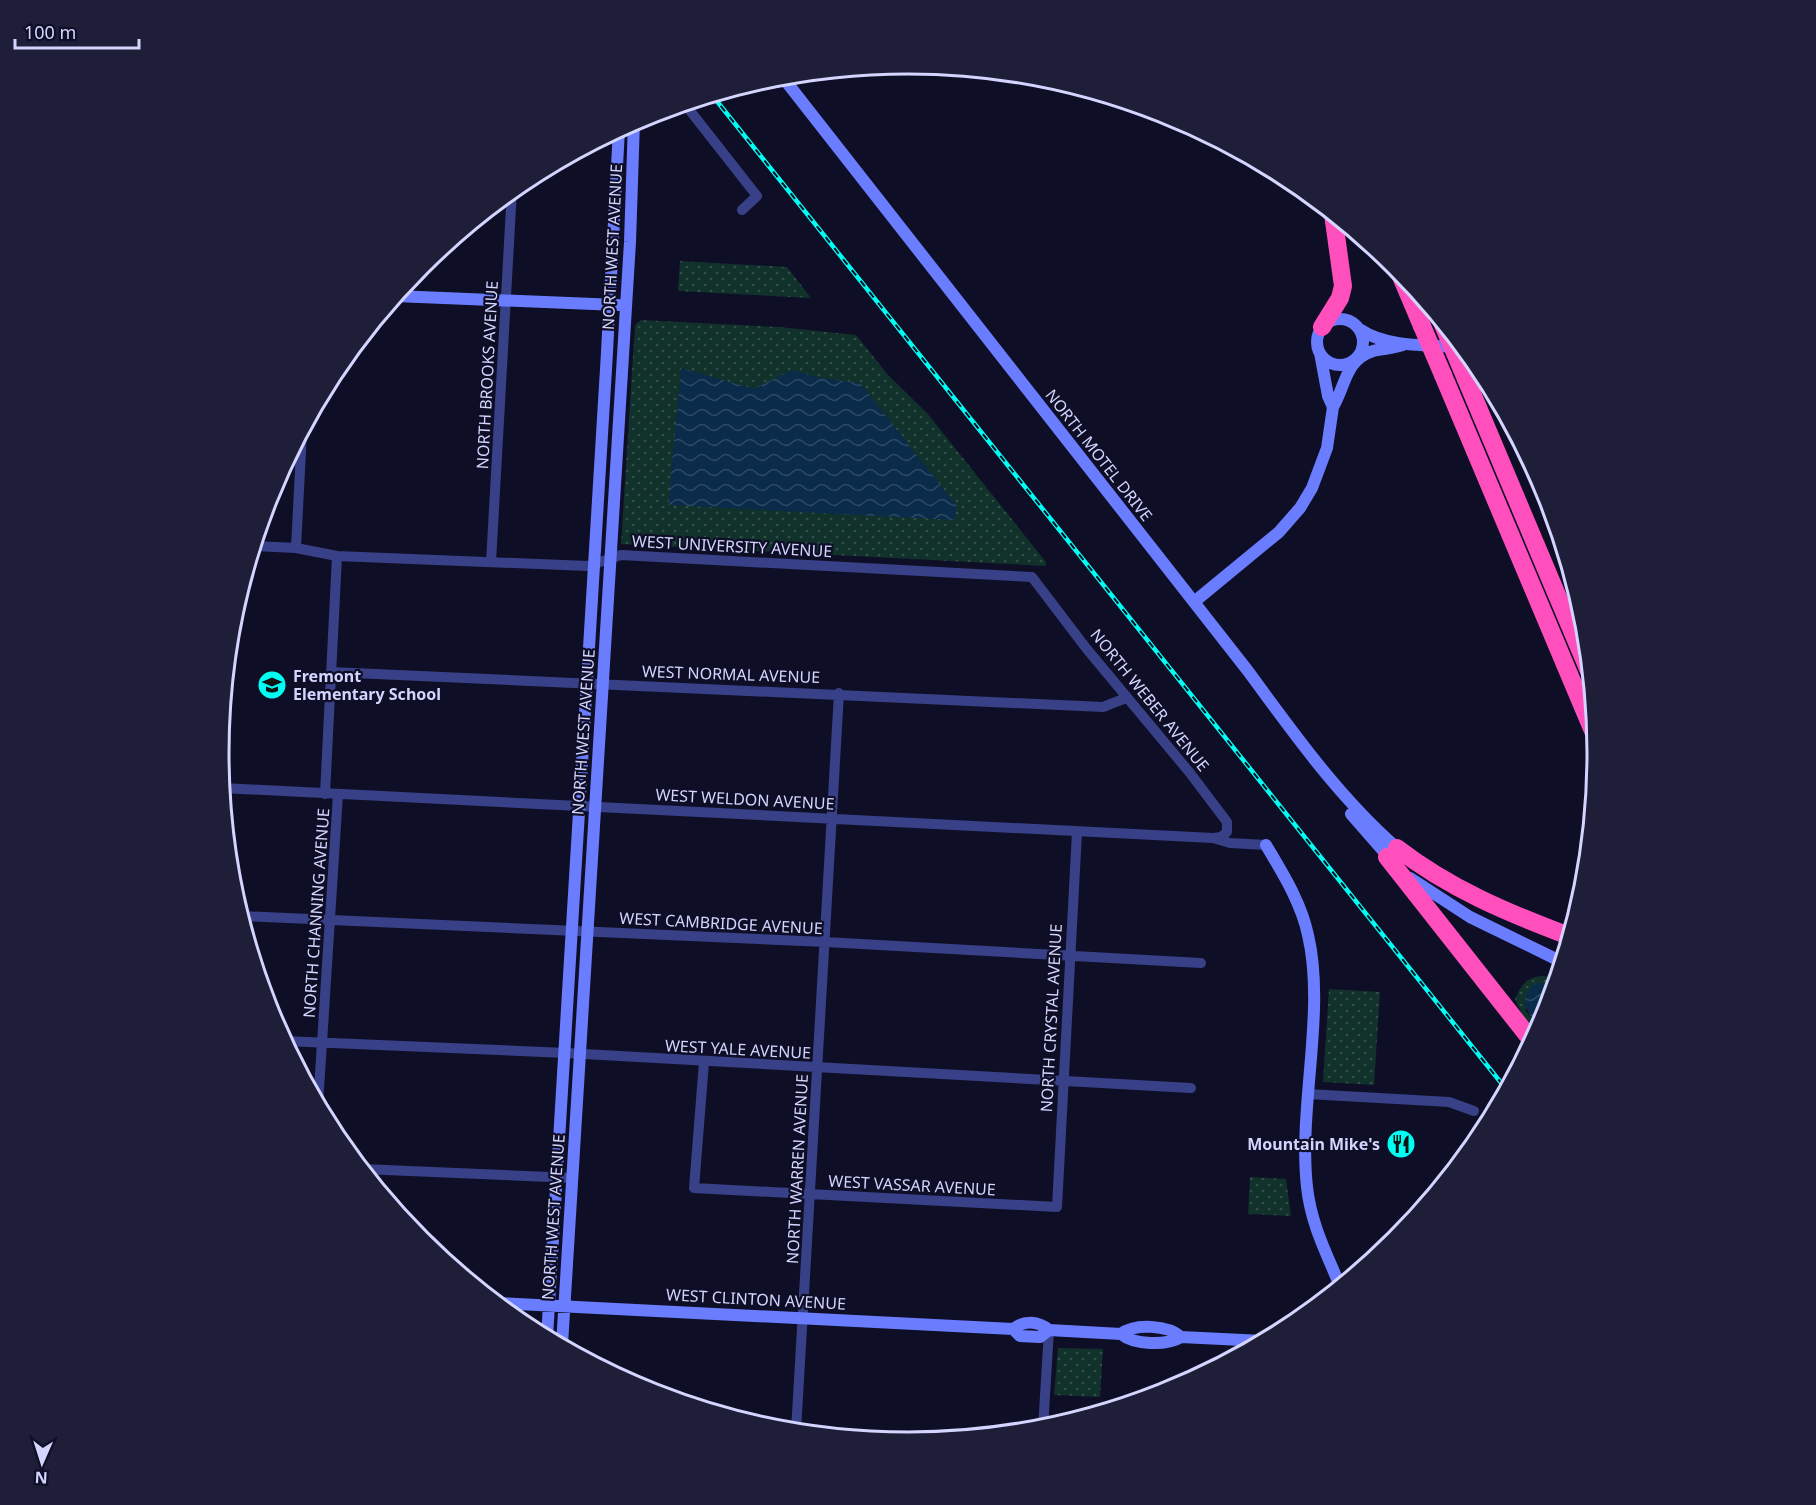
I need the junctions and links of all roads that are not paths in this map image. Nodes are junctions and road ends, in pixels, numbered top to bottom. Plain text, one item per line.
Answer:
1 (789, 85) edge
2 (690, 110) edge
3 (634, 132) edge
4 (625, 136) edge
5 (618, 139) edge
6 (633, 148) junction
7 (617, 159) junction
8 (511, 202) edge
9 (742, 210) dead end
10 (631, 219) junction
11 (1334, 225) edge
12 (1409, 295) edge
13 (406, 296) edge
14 (507, 301) junction
15 (611, 304) junction
16 (626, 305) junction
17 (1322, 327) junction
18 (1361, 330) junction
19 (1406, 344) junction
20 (1451, 344) edge
21 (1452, 346) edge
22 (1320, 353) junction
23 (1357, 358) junction
24 (1333, 407) junction
25 (301, 448) edge
26 (261, 546) edge
27 (296, 548) junction
28 (337, 556) junction
29 (611, 559) junction
30 (491, 562) junction
31 (596, 564) junction
32 (1032, 577) joint
33 (1194, 602) junction
34 (1578, 645) edge
35 (332, 672) junction
36 (589, 683) junction
37 (603, 684) junction
38 (839, 693) junction
39 (1126, 698) junction
40 (1586, 715) edge
41 (230, 789) edge
42 (325, 794) junction
43 (338, 794) junction
44 (582, 807) junction
45 (595, 807) junction
46 (832, 818) junction
47 (1077, 832) junction
48 (1213, 838) junction
49 (1266, 845) joint
50 (1392, 852) junction
51 (249, 916) edge
52 (330, 920) junction
53 (573, 931) junction
54 (588, 932) junction
55 (1562, 933) edge
56 (825, 942) junction
57 (1070, 957) junction
58 (1555, 958) edge
59 (1201, 963) dead end
60 (1526, 1033) edge
61 (294, 1041) edge
62 (322, 1042) junction
63 (566, 1053) junction
64 (581, 1054) junction
65 (704, 1062) junction
66 (818, 1068) junction
67 (1063, 1081) junction
68 (1191, 1088) dead end
69 (319, 1090) edge
70 (1308, 1094) junction
71 (1474, 1111) dead end
72 (371, 1168) edge
73 (558, 1178) junction
74 (573, 1178) junction
75 (810, 1194) junction
76 (1057, 1207) joint
77 (1337, 1278) edge
78 (512, 1304) edge
79 (549, 1305) junction
80 (564, 1305) junction
81 (803, 1318) junction
82 (548, 1328) edge
83 (1049, 1330) junction
84 (562, 1337) edge
85 (1249, 1340) edge
86 (1044, 1417) edge
87 (797, 1422) edge

1 - 33 main road, NORTH MOTEL DRIVE
2 - 9 street
3 - 6 main road, NORTH WEST AVENUE
4 - 6 main road
5 - 7 main road, NORTH WEST AVENUE
6 - 10 main road, NORTH WEST AVENUE
7 - 10 main road
7 - 15 main road, NORTH WEST AVENUE
8 - 14 street, NORTH BROOKS AVENUE
10 - 16 main road, NORTH WEST AVENUE
11 - 17 highway
12 - 40 highway, bridge
13 - 14 main road
14 - 15 main road
14 - 30 street, NORTH BROOKS AVENUE
15 - 16 main road
15 - 31 main road, NORTH WEST AVENUE
16 - 29 main road, NORTH WEST AVENUE
17 - 18 main road
17 - 22 main road
18 - 19 main road
18 - 23 main road
19 - 21 main road
19 - 23 main road
20 - 34 highway, bridge
22 - 23 main road
22 - 24 main road
23 - 24 main road
24 - 33 main road
25 - 27 street
26 - 27 street, WEST UNIVERSITY AVENUE
27 - 28 street, WEST UNIVERSITY AVENUE
28 - 30 street, WEST UNIVERSITY AVENUE
28 - 35 street, NORTH CHANNING AVENUE
29 - 31 street, WEST UNIVERSITY AVENUE
29 - 32 street, WEST UNIVERSITY AVENUE
29 - 37 main road, NORTH WEST AVENUE
30 - 31 street, WEST UNIVERSITY AVENUE
31 - 36 main road, NORTH WEST AVENUE
32 - 39 street, NORTH WEBER AVENUE
33 - 50 main road, NORTH MOTEL DRIVE
35 - 36 street, WEST NORMAL AVENUE
35 - 42 street, NORTH CHANNING AVENUE
36 - 37 street, WEST NORMAL AVENUE
36 - 44 main road, NORTH WEST AVENUE
37 - 38 street, WEST NORMAL AVENUE
37 - 45 main road, NORTH WEST AVENUE
38 - 39 street, WEST NORMAL AVENUE
38 - 46 street, NORTH WARREN AVENUE
39 - 48 street, NORTH WEBER AVENUE
41 - 42 street, WEST WELDON AVENUE
42 - 43 street, WEST WELDON AVENUE
43 - 44 street, WEST WELDON AVENUE
43 - 52 street, NORTH CHANNING AVENUE
44 - 45 street, WEST WELDON AVENUE
44 - 53 main road, NORTH WEST AVENUE
45 - 46 street, WEST WELDON AVENUE
45 - 54 main road, NORTH WEST AVENUE
46 - 47 street, WEST WELDON AVENUE
46 - 56 street, NORTH WARREN AVENUE
47 - 48 street, WEST WELDON AVENUE
47 - 57 street, NORTH CRYSTAL AVENUE
48 - 49 street, WEST WELDON AVENUE
49 - 70 main road
50 - 55 highway
50 - 58 main road, NORTH MOTEL DRIVE
50 - 60 highway
51 - 52 street, WEST CAMBRIDGE AVENUE
52 - 53 street, WEST CAMBRIDGE AVENUE
52 - 62 street, NORTH CHANNING AVENUE
53 - 54 street, WEST CAMBRIDGE AVENUE
53 - 63 main road, NORTH WEST AVENUE
54 - 56 street, WEST CAMBRIDGE AVENUE
54 - 64 main road, NORTH WEST AVENUE
56 - 57 street, WEST CAMBRIDGE AVENUE
56 - 66 street, NORTH WARREN AVENUE
57 - 59 street, WEST CAMBRIDGE AVENUE
57 - 67 street, NORTH CRYSTAL AVENUE
61 - 62 street, WEST YALE AVENUE
62 - 63 street, WEST YALE AVENUE
62 - 69 street, NORTH CHANNING AVENUE
63 - 64 street, WEST YALE AVENUE
63 - 73 main road, NORTH WEST AVENUE
64 - 65 street, WEST YALE AVENUE
64 - 74 main road, NORTH WEST AVENUE
65 - 66 street, WEST YALE AVENUE
65 - 75 street, WEST VASSAR AVENUE
66 - 67 street, WEST YALE AVENUE
66 - 75 street, NORTH WARREN AVENUE
67 - 68 street, WEST YALE AVENUE
67 - 76 street, NORTH CRYSTAL AVENUE
70 - 71 street
70 - 77 main road
72 - 73 street
73 - 74 street
73 - 79 main road, NORTH WEST AVENUE
74 - 80 main road, NORTH WEST AVENUE
75 - 76 street, WEST VASSAR AVENUE
75 - 81 street, NORTH WARREN AVENUE
78 - 79 main road, WEST CLINTON AVENUE
79 - 80 main road, WEST CLINTON AVENUE
79 - 82 main road, NORTH WEST AVENUE
80 - 81 main road, WEST CLINTON AVENUE
80 - 84 main road, NORTH WEST AVENUE
81 - 83 main road, WEST CLINTON AVENUE
81 - 87 street, NORTH WARREN AVENUE
83 - 85 main road, WEST CLINTON AVENUE
83 - 86 street

